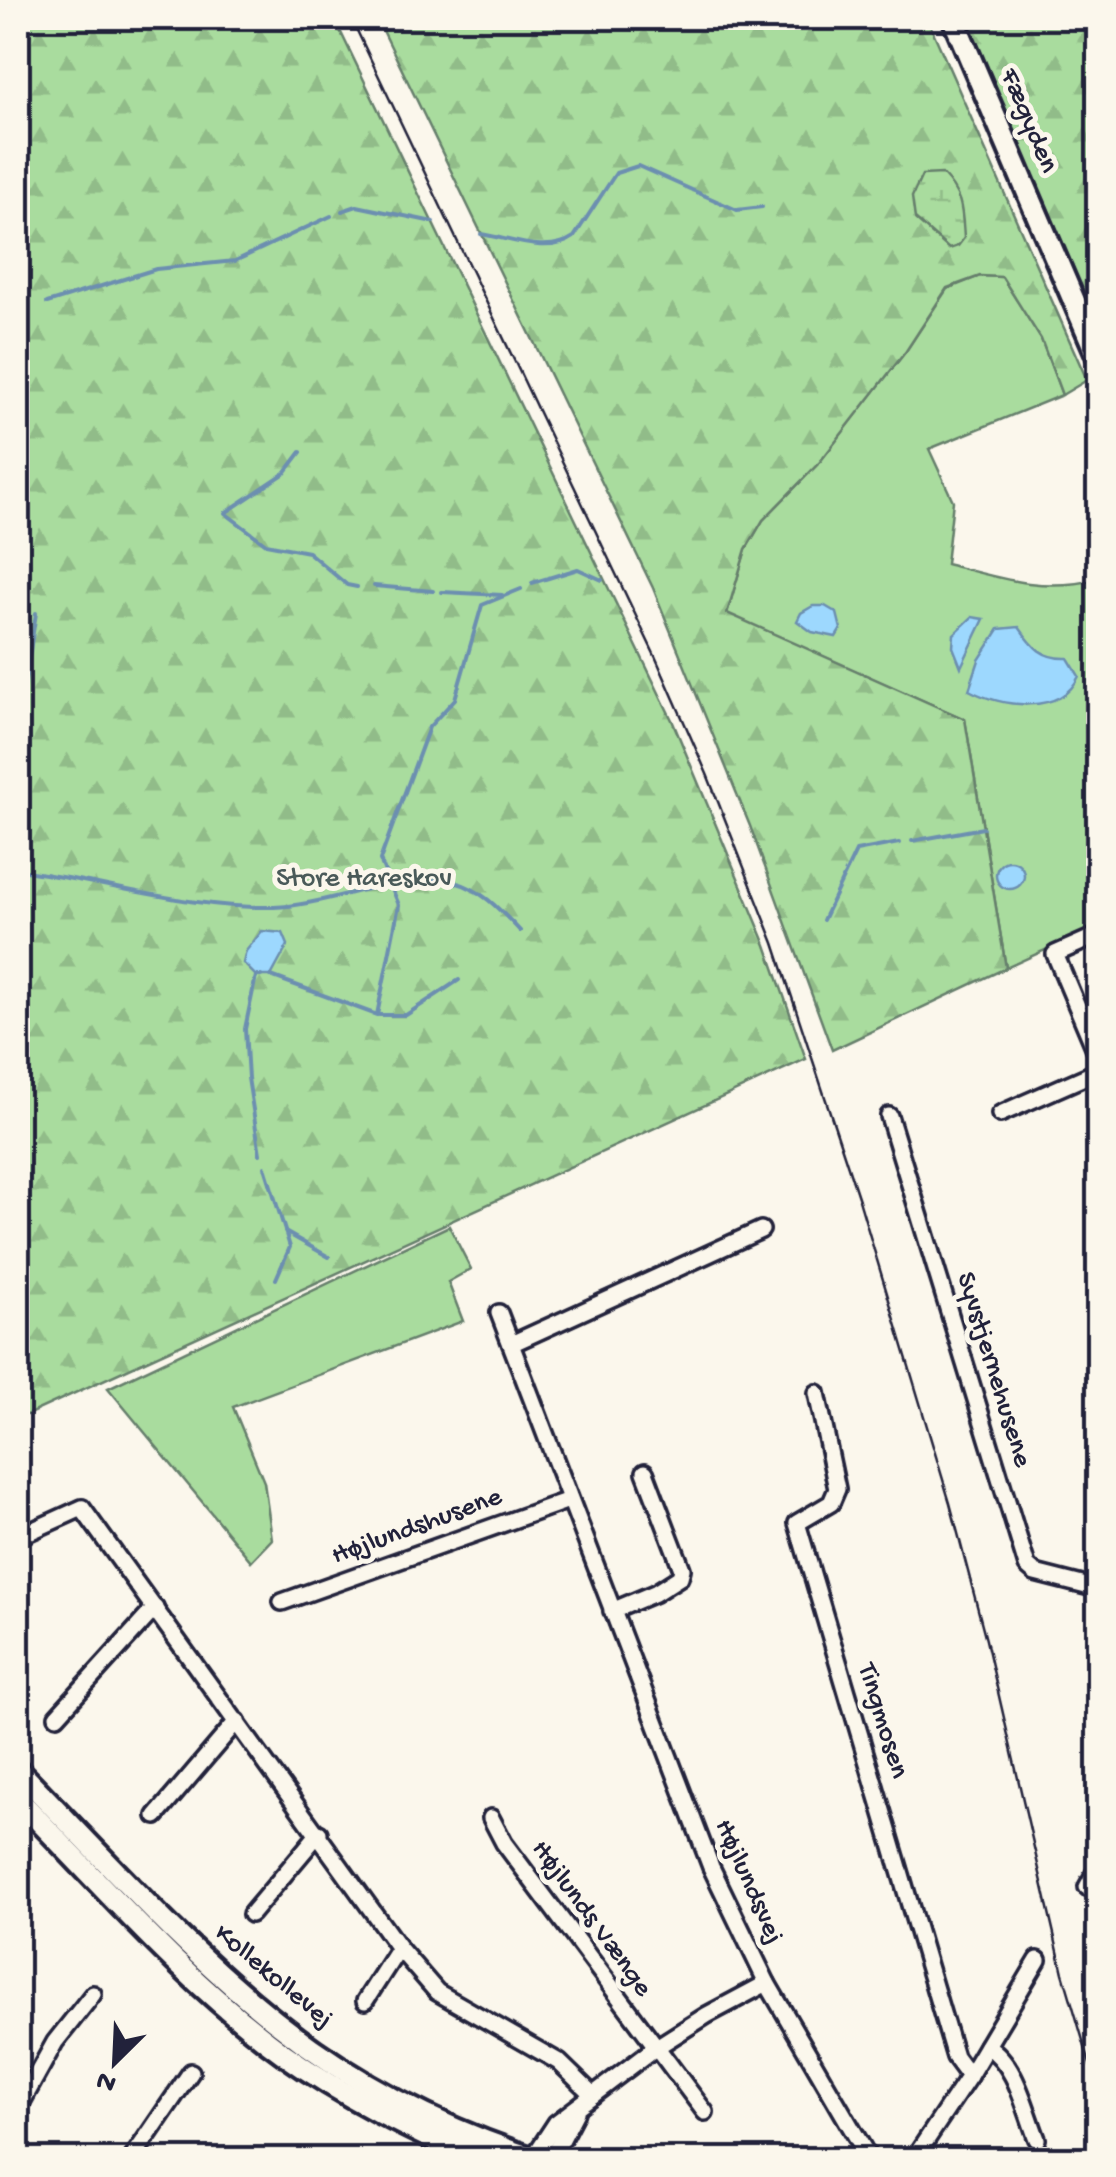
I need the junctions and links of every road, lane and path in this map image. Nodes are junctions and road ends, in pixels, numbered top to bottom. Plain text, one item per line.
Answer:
1 (954, 18) edge
2 (1098, 357) edge
3 (1098, 936) edge
4 (1098, 1056) edge
5 (1098, 1071) edge
6 (1000, 1114) dead end
7 (889, 1116) dead end
8 (761, 1230) dead end
9 (499, 1313) dead end
10 (511, 1344) junction
11 (817, 1392) dead end
12 (645, 1472) dead end
13 (569, 1500) junction
14 (18, 1537) edge
15 (1098, 1589) edge
16 (282, 1602) dead end
17 (155, 1608) junction
18 (612, 1611) junction
19 (57, 1716) dead end
20 (238, 1721) junction
21 (18, 1770) edge
22 (18, 1799) edge
23 (156, 1816) dead end
24 (491, 1818) dead end
25 (319, 1834) junction
26 (1098, 1867) edge
27 (1087, 1887) dead end
28 (251, 1914) dead end
29 (399, 1948) junction
30 (1038, 1960) dead end
31 (767, 1983) junction
32 (93, 1994) dead end
33 (366, 2001) dead end
34 (988, 2046) junction
35 (655, 2048) junction
36 (191, 2072) dead end
37 (969, 2076) junction
38 (593, 2095) junction
39 (18, 2109) edge
40 (705, 2112) dead end
41 (1037, 2139) dead end
42 (539, 2159) edge
43 (131, 2160) edge
44 (480, 2160) edge
45 (870, 2160) edge
46 (913, 2160) edge

1 - 2 street, Fægyden
3 - 4 street
5 - 6 street
7 - 15 street, Syvstjernehusene
8 - 10 street
9 - 10 street, Højlundsvej
10 - 13 street, Højlundsvej
11 - 37 street, Tingmosen
12 - 18 street
13 - 16 street, Højlundshusene
13 - 18 street, Højlundsvej
14 - 17 street
17 - 19 street
17 - 20 street
18 - 31 street, Højlundsvej
20 - 23 street
20 - 25 street
21 - 42 street, Kollekollevej
22 - 44 street, Kollekollevej
24 - 35 street, Højlunds Vænge
25 - 28 street
25 - 29 street
26 - 27 street
29 - 33 street
29 - 38 street
30 - 34 street
31 - 35 street
31 - 45 street, Højlundsvej
32 - 39 street
34 - 37 street
34 - 41 street
35 - 38 street
35 - 40 street, Højlunds Vænge
36 - 43 street
37 - 46 street
38 - 42 street

